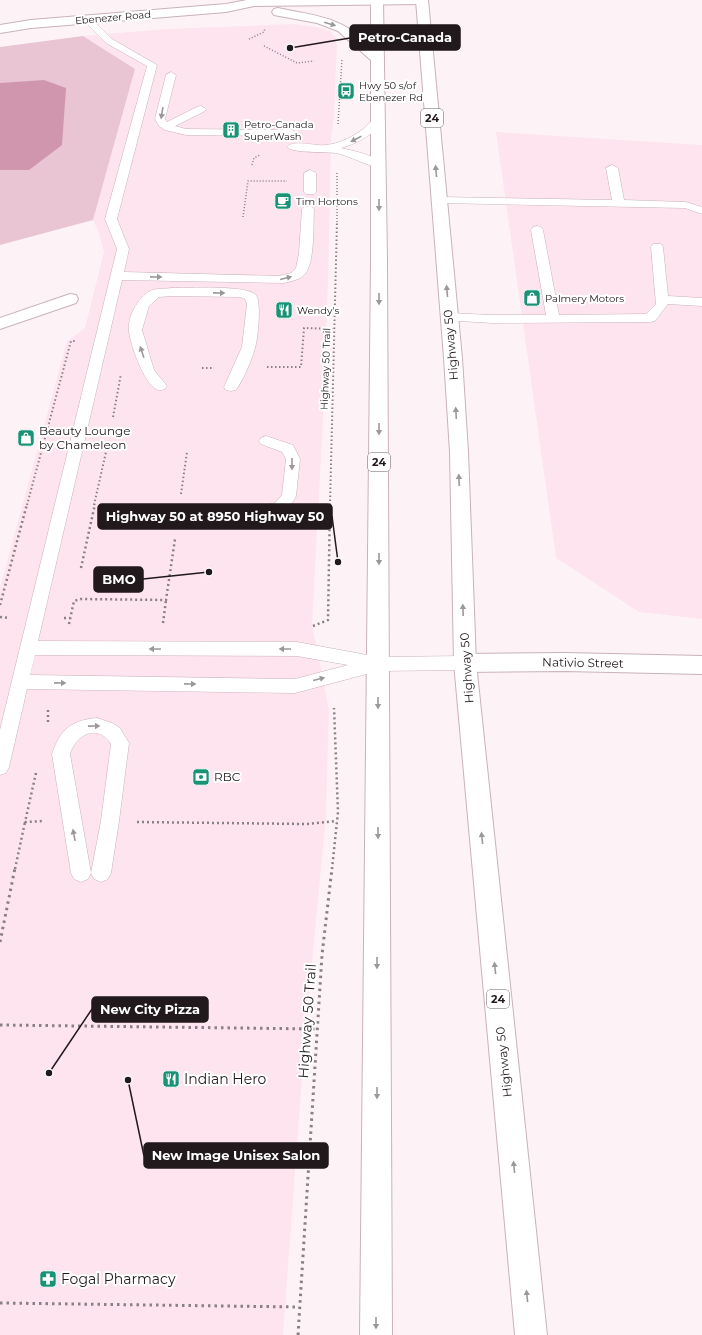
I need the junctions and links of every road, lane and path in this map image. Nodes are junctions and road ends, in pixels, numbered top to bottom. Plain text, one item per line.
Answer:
1 (293, 1) edge
2 (378, 4) edge
3 (420, 6) edge
4 (226, 8) junction
5 (278, 12) junction
6 (392, 12) dead end
7 (87, 19) junction
8 (265, 24) dead end
9 (0, 29) edge
10 (249, 39) dead end
11 (264, 46) dead end
12 (342, 59) dead end
13 (378, 59) junction
14 (314, 62) dead end
15 (171, 75) dead end
16 (201, 109) dead end
17 (378, 121) junction
18 (167, 126) junction
19 (292, 133) dead end
20 (292, 147) dead end
21 (334, 148) junction
22 (379, 166) junction
23 (612, 168) dead end
24 (310, 173) dead end
25 (294, 181) dead end
26 (310, 192) dead end
27 (439, 200) junction
28 (619, 204) junction
29 (308, 209) dead end
30 (702, 211) edge
31 (243, 217) dead end
32 (537, 230) dead end
33 (657, 247) dead end
34 (117, 276) junction
35 (70, 299) dead end
36 (661, 300) junction
37 (702, 302) edge
38 (449, 317) junction
39 (553, 319) junction
40 (0, 324) edge
41 (335, 329) junction
42 (77, 341) dead end
43 (266, 367) dead end
44 (122, 374) dead end
45 (160, 386) dead end
46 (231, 387) dead end
47 (113, 417) dead end
48 (266, 441) dead end
49 (106, 452) dead end
50 (187, 452) dead end
51 (180, 498) dead end
52 (135, 516) dead end
53 (176, 532) dead end
54 (81, 568) dead end
55 (0, 604) edge
56 (64, 618) dead end
57 (328, 620) dead end
58 (29, 648) junction
59 (465, 662) junction
60 (378, 664) junction
61 (702, 665) edge
62 (21, 682) junction
63 (334, 708) dead end
64 (0, 767) edge
65 (337, 821) junction
66 (25, 822) dead end
67 (133, 822) dead end
68 (81, 873) dead end
69 (101, 873) dead end
70 (0, 942) edge
71 (0, 1025) edge
72 (317, 1029) junction
73 (0, 1303) edge
74 (299, 1307) junction
75 (298, 1335) edge
76 (376, 1335) edge
77 (531, 1335) edge

1 - 2 main road, Ebenezer Road
1 - 4 main road, Ebenezer Road
2 - 3 main road, Ebenezer Road
2 - 5 main road, Ebenezer Road
2 - 6 main road, Ebenezer Road
2 - 13 main road, 24
27 -> 3 main road, Highway 50 / 24
4 - 5 main road, Ebenezer Road
4 - 7 main road, Ebenezer Road
5 -> 13 main road
7 - 9 main road, Ebenezer Road
7 - 34 lane
8 - 10 path
11 - 14 path
12 - 21 path, Highway 50 Trail
13 - 17 main road, 24
15 -> 18 lane
16 - 18 lane
17 -> 21 lane
17 - 22 main road, 24
18 - 19 lane
20 - 21 lane
21 - 22 lane
21 - 41 path, Highway 50 Trail
22 -> 60 main road, 24
23 - 28 lane
24 - 26 lane
25 - 31 path
27 - 28 lane
38 -> 27 main road, Highway 50 / 24
28 - 30 lane
34 -> 29 lane
32 - 39 lane
33 - 36 lane
34 - 58 lane
35 - 40 main road
36 - 37 lane
36 - 39 lane
38 - 39 lane
59 -> 38 main road, Highway 50 / 24
41 - 43 path
41 - 57 path, Highway 50 Trail
42 - 55 path
44 - 47 path
45 -> 46 lane
48 -> 52 lane
49 - 54 path
50 - 51 path
53 - 56 path
60 -> 58 lane
58 - 62 lane
59 - 60 lane
59 - 61 main road, Nativio Street
77 -> 59 main road, Highway 50 / 24
62 -> 60 lane
60 -> 76 main road, 24
62 - 64 lane
63 - 65 path, Highway 50 Trail
65 - 67 path
65 - 72 path, Highway 50 Trail
66 - 70 path
68 -> 69 lane
71 - 72 path
72 - 74 path, Highway 50 Trail
73 - 74 path
74 - 75 path, Highway 50 Trail

